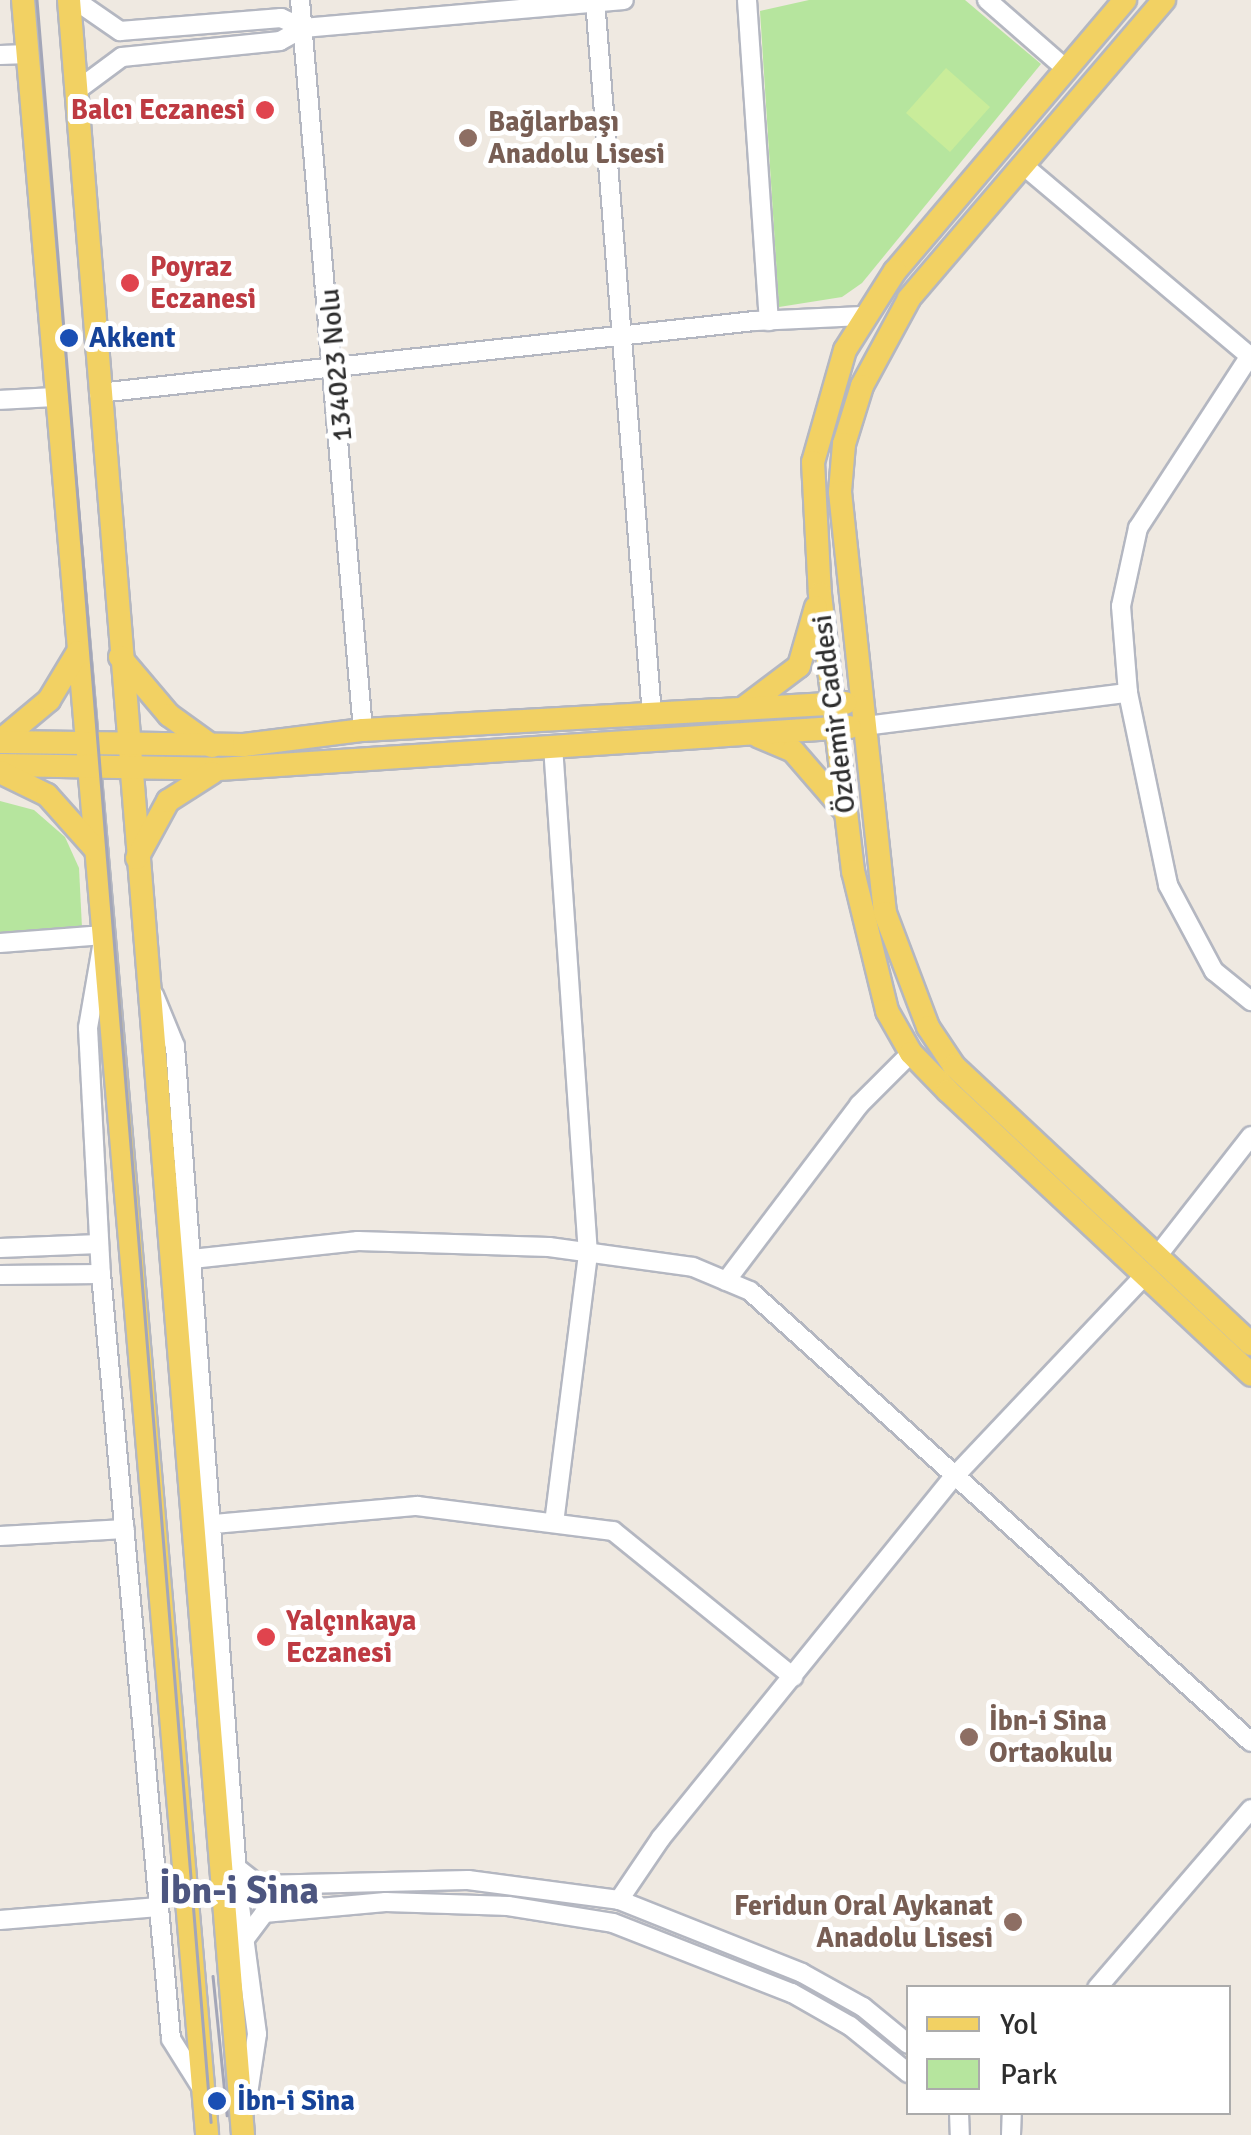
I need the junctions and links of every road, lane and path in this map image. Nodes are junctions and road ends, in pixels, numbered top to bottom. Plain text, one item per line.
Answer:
1 (23, 0) edge
2 (72, 0) edge
3 (300, 0) edge
4 (624, 0) edge
5 (747, 0) edge
6 (987, 0) edge
7 (1125, 0) edge
8 (1164, 0) edge
9 (595, 1) edge
10 (466, 7) edge
11 (303, 28) junction
12 (28, 54) junction
13 (0, 55) edge
14 (1066, 69) junction
15 (76, 92) junction
16 (1024, 166) junction
17 (864, 316) junction
18 (769, 320) junction
19 (622, 335) junction
20 (1250, 355) edge
21 (336, 370) junction
22 (99, 394) junction
23 (55, 397) junction
24 (0, 400) edge
25 (820, 594) junction
26 (78, 652) junction
27 (120, 657) junction
28 (1128, 694) junction
29 (863, 702) junction
30 (833, 704) junction
31 (742, 708) junction
32 (652, 714) junction
33 (865, 726) junction
34 (836, 728) junction
35 (364, 730) junction
36 (755, 734) junction
37 (0, 741) edge
38 (86, 743) junction
39 (212, 746) junction
40 (553, 746) junction
41 (128, 758) junction
42 (88, 767) junction
43 (0, 768) edge
44 (218, 769) junction
45 (845, 812) junction
46 (96, 850) junction
47 (136, 861) junction
48 (104, 935) junction
49 (0, 943) edge
50 (144, 968) junction
51 (1251, 1001) edge
52 (912, 1053) junction
53 (1251, 1136) edge
54 (75, 1244) junction
55 (99, 1244) junction
56 (0, 1248) edge
57 (588, 1254) junction
58 (1158, 1255) junction
59 (192, 1259) junction
60 (76, 1274) junction
61 (102, 1274) junction
62 (0, 1275) edge
63 (1144, 1276) junction
64 (726, 1281) junction
65 (1251, 1344) edge
66 (1251, 1374) edge
67 (953, 1478) junction
68 (554, 1522) junction
69 (214, 1524) junction
70 (124, 1528) junction
71 (0, 1536) edge
72 (792, 1678) junction
73 (1251, 1742) edge
74 (1251, 1809) edge
75 (237, 1868) junction
76 (259, 1885) junction
77 (619, 1900) junction
78 (158, 1907) junction
79 (264, 1913) junction
80 (0, 1920) edge
81 (244, 1940) junction
82 (1100, 1985) edge
83 (906, 2042) edge
84 (906, 2071) edge
85 (204, 2090) junction
86 (243, 2133) edge
87 (206, 2135) edge

1 - 12 main road
2 - 11 street
2 - 15 main road
3 - 11 street, 134023 Nolu
4 - 9 street
5 - 18 street
6 - 14 street
7 - 14 main road, Özdemir Caddesi
8 - 16 main road, Özdemir Caddesi
9 - 10 street
9 - 19 street
10 - 11 street
11 - 15 street
11 - 21 street, 134023 Nolu
12 - 13 street
12 - 23 main road
14 - 17 main road, Özdemir Caddesi
15 - 22 main road
16 - 20 street
16 - 29 main road, Özdemir Caddesi
17 - 18 street
17 - 25 main road, Özdemir Caddesi
18 - 19 street
19 - 21 street
19 - 32 street
20 - 28 street
21 - 22 street
21 - 35 street, 134023 Nolu
22 - 27 main road
23 - 24 street
23 - 26 main road
25 - 30 main road, Özdemir Caddesi
25 - 31 main road
26 - 37 main road
26 - 38 main road
27 - 39 main road
27 - 41 main road
28 - 33 street
28 - 51 street
29 - 30 main road
29 - 33 main road, Özdemir Caddesi
30 - 31 main road
30 - 34 main road, Özdemir Caddesi
31 - 32 main road
32 - 35 main road
33 - 34 main road
33 - 58 main road, Özdemir Caddesi
34 - 36 main road
34 - 45 main road, Özdemir Caddesi
35 - 39 main road
36 - 40 main road
36 - 45 main road
37 - 38 main road
38 - 41 main road
38 - 42 main road
39 - 41 main road
40 - 44 main road
40 - 57 street
41 - 42 main road
41 - 44 main road
41 - 47 main road
42 - 43 main road
42 - 46 main road
43 - 46 main road
44 - 47 main road
45 - 52 main road, Özdemir Caddesi
46 - 48 main road
47 - 50 main road
48 - 49 street
48 - 55 street
48 - 85 main road
50 - 59 street
50 - 86 main road
52 - 63 main road, Özdemir Caddesi
52 - 64 street
53 - 58 street
54 - 55 street
54 - 56 street
54 - 60 street
55 - 61 street
57 - 59 street
57 - 64 street
57 - 68 street
58 - 65 main road, Özdemir Caddesi
59 - 69 street
60 - 61 street
60 - 62 street
61 - 70 street
63 - 66 main road, Özdemir Caddesi
63 - 67 street
64 - 67 street
67 - 72 street
67 - 73 street
68 - 69 street
68 - 72 street
69 - 75 street
70 - 71 street
70 - 78 street
72 - 77 street
74 - 82 street
75 - 76 street
75 - 81 street
76 - 77 street
76 - 79 street
77 - 83 street
78 - 80 street
78 - 85 street
79 - 81 street
79 - 84 street
81 - 86 street
85 - 87 main road

